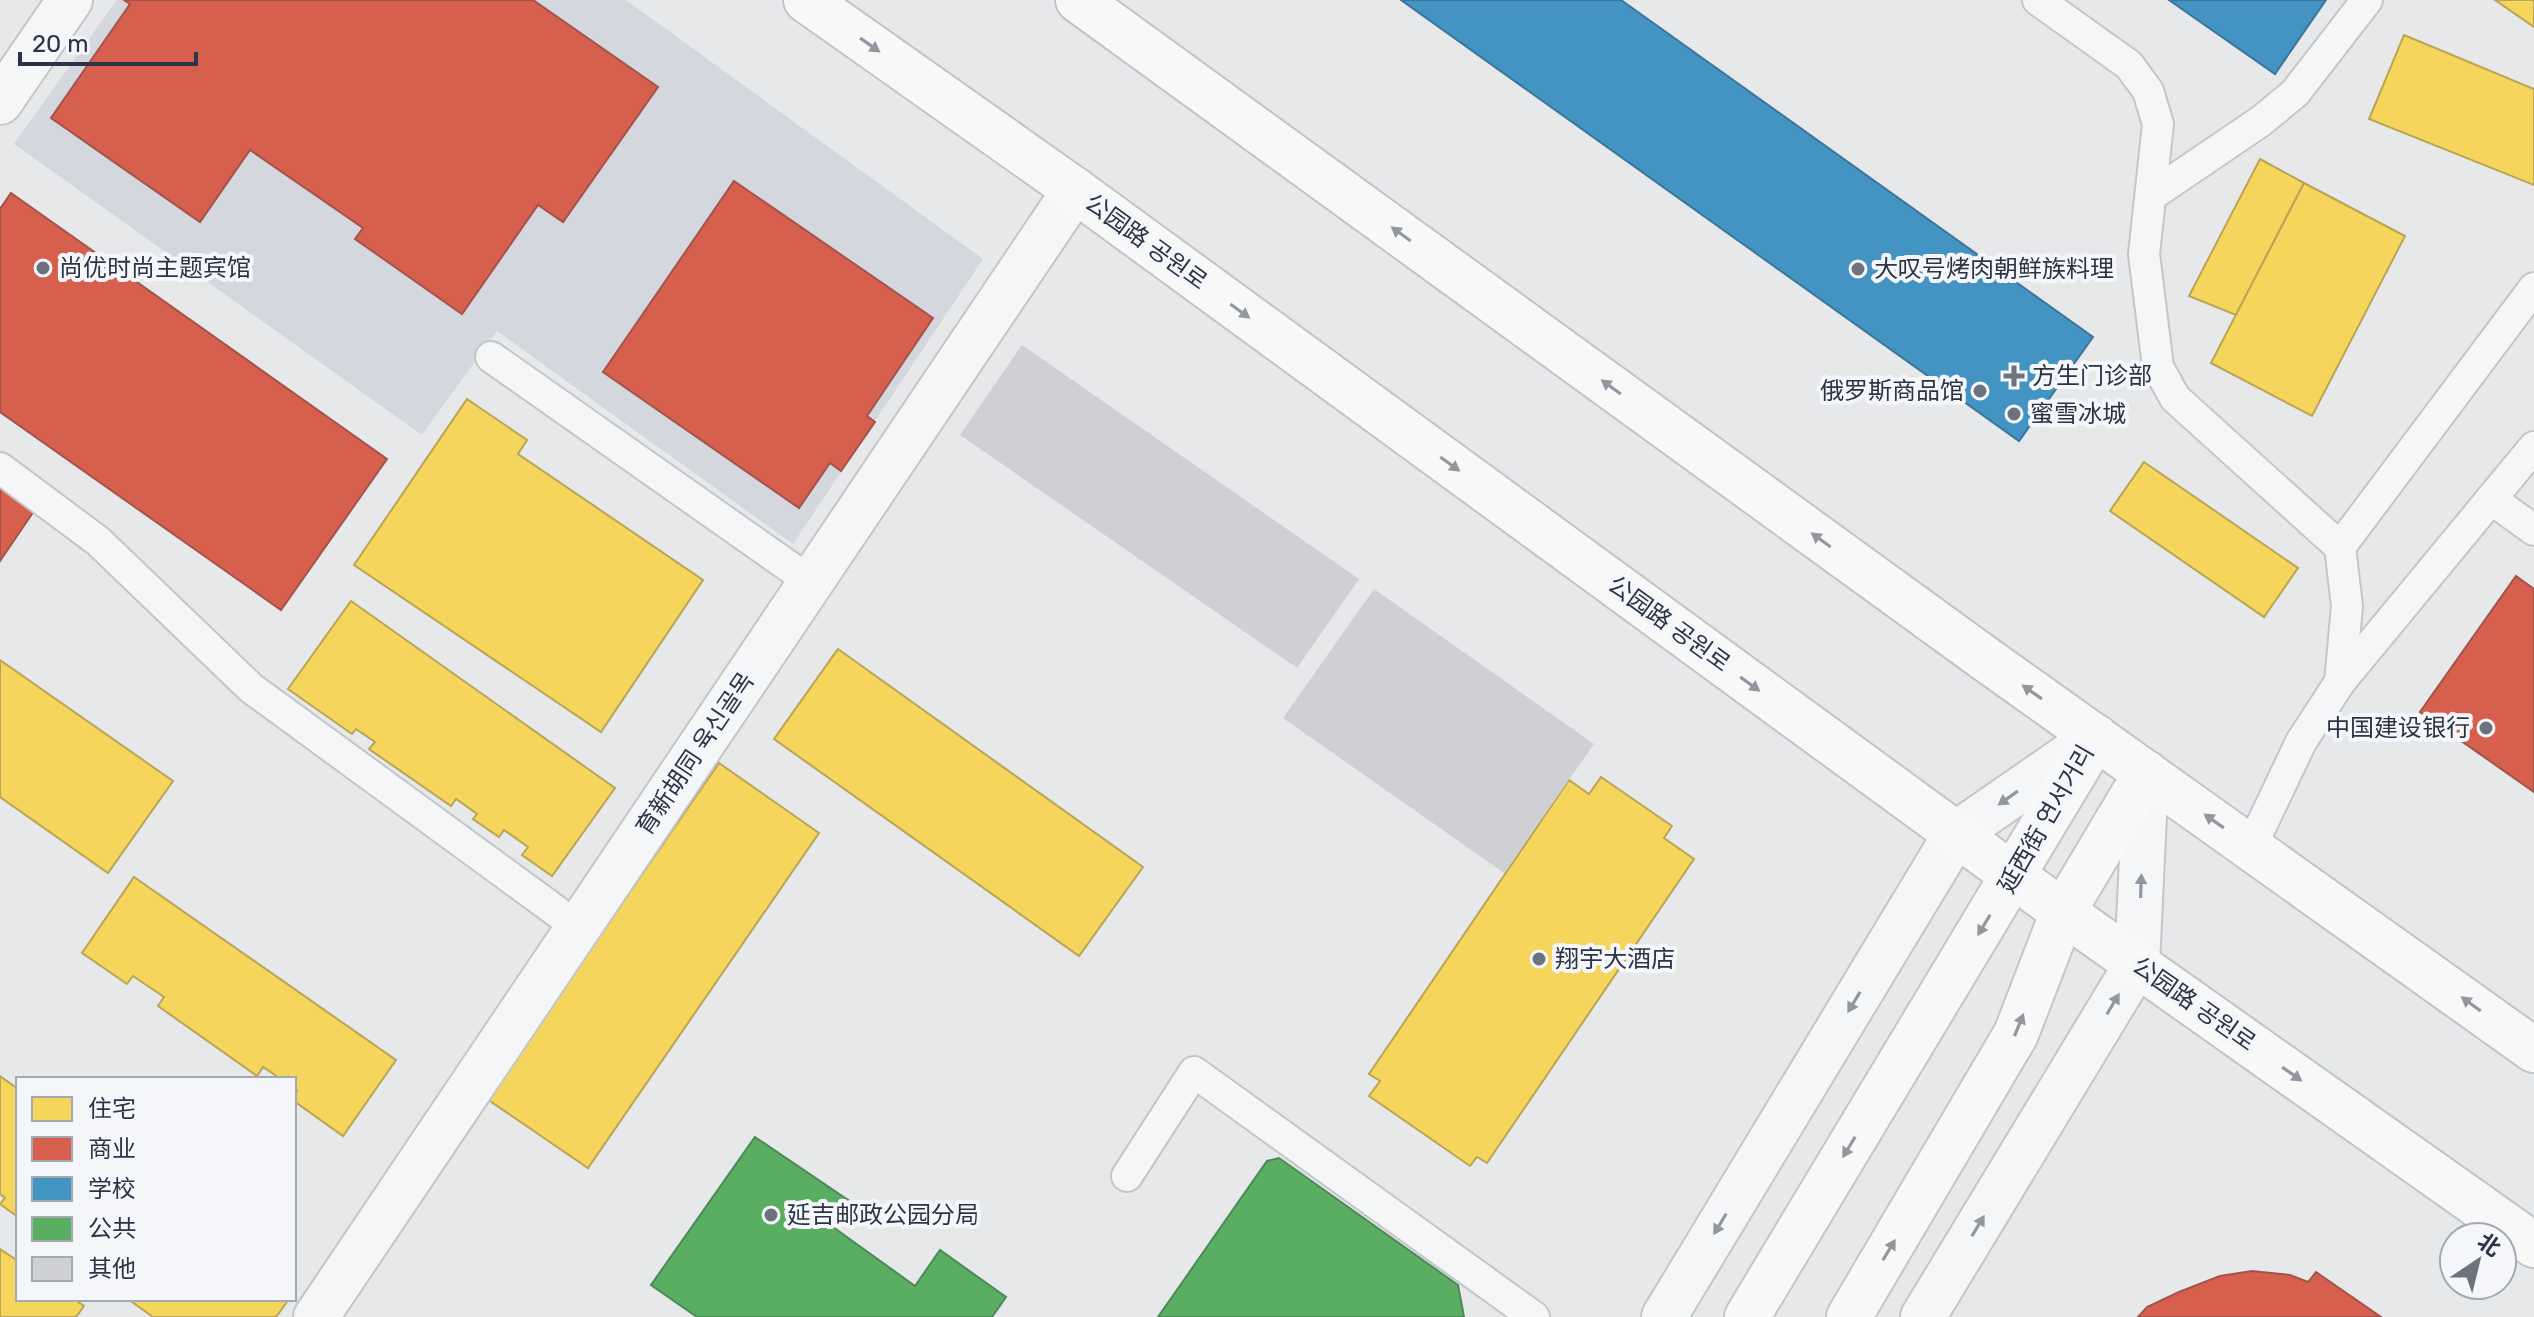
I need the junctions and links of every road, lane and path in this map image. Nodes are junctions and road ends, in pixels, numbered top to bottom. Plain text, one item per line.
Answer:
1 (70, 0) edge
2 (806, 0) edge
3 (1078, 0) edge
4 (2038, 0) edge
5 (2367, 0) edge
6 (0, 102) edge
7 (1075, 190) junction
8 (2152, 195) junction
9 (2534, 288) edge
10 (491, 357) dead end
11 (2534, 447) edge
12 (0, 468) edge
13 (2491, 499) junction
14 (2534, 530) edge
15 (2340, 547) junction
16 (811, 582) junction
17 (2340, 682) junction
18 (2096, 737) junction
19 (2146, 773) junction
20 (1956, 834) junction
21 (2251, 847) junction
22 (2014, 876) junction
23 (2063, 912) junction
24 (578, 927) junction
25 (2137, 964) junction
26 (2534, 1050) edge
27 (1127, 1176) dead end
28 (2534, 1245) edge
29 (316, 1317) edge
30 (1534, 1317) edge
31 (1664, 1317) edge
32 (1747, 1317) edge
33 (1849, 1317) edge
34 (1923, 1317) edge

1 - 6 street
2 -> 7 main road, 公园路 공원로
18 -> 3 main road
4 - 8 lane
5 - 8 lane
7 - 16 street, 育新胡同 육신골목
7 -> 20 main road, 公园路 공원로
8 - 15 lane
9 - 15 lane
10 - 16 lane
11 - 13 lane
12 - 24 lane
13 - 14 lane
13 - 17 lane
15 - 17 lane
16 - 24 street, 育新胡同 육신골목
17 - 21 lane
18 - 19 main road
18 -> 20 street, 延西街 연서거리
18 - 22 main road, 延西街 연서거리
21 -> 19 main road
19 - 23 main road
25 -> 19 street
20 - 22 main road, 公园路 공원로
20 -> 31 street, 延西街 연서거리
26 -> 21 main road
22 - 23 main road, 公园路 공원로
22 -> 32 main road, 延西街 연서거리
23 - 25 main road, 公园路 공원로
33 -> 23 main road
24 - 29 street, 育新胡同 육신골목
25 -> 28 main road, 公园路 공원로
34 -> 25 street
27 - 30 lane

